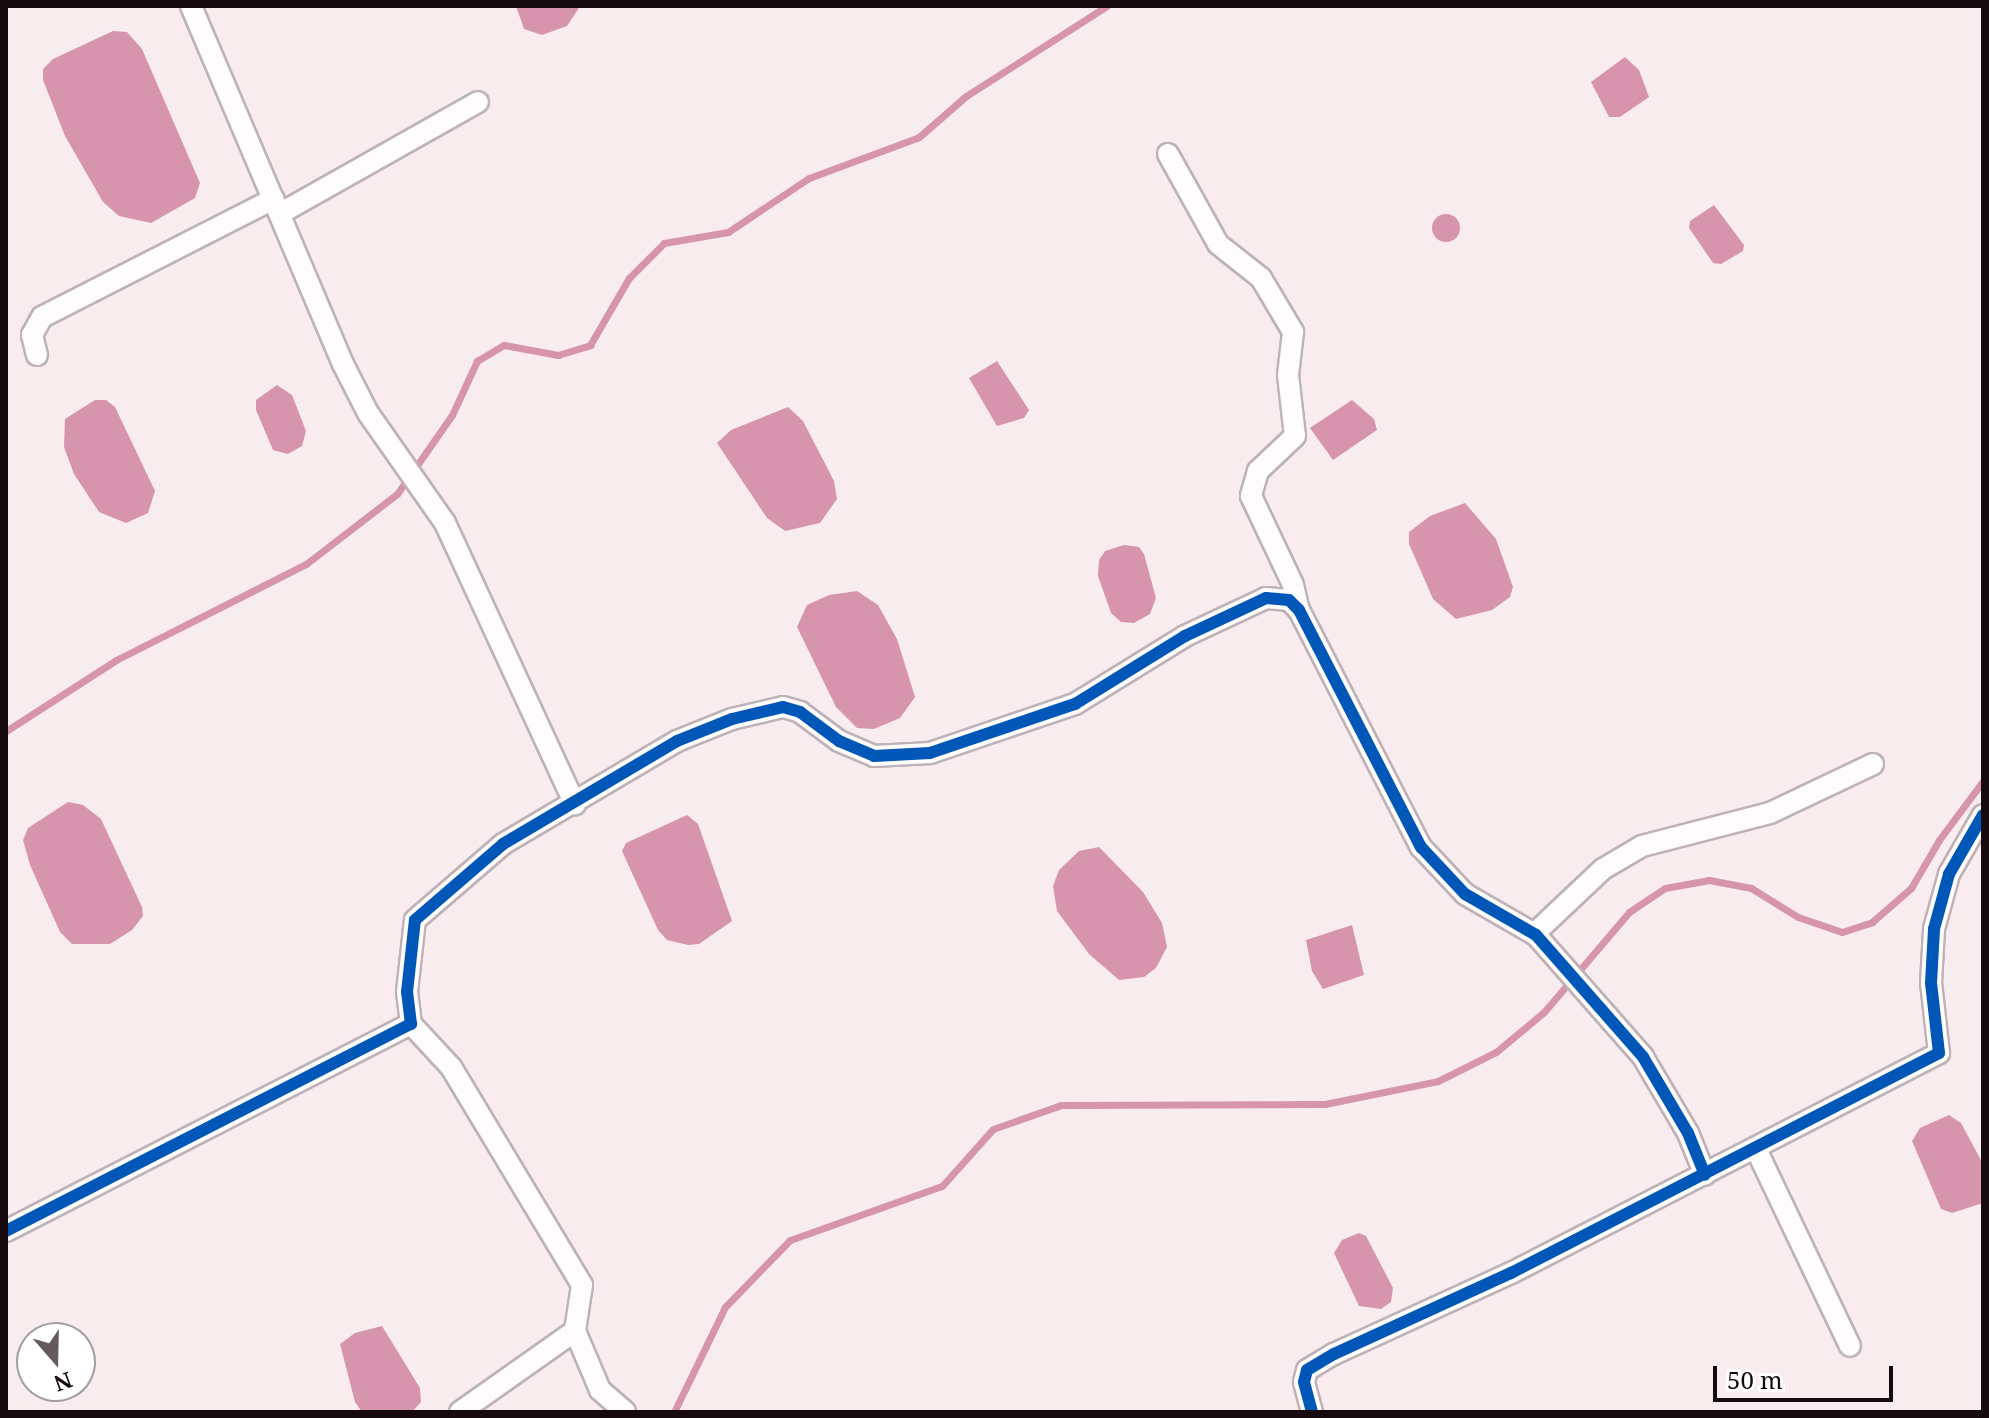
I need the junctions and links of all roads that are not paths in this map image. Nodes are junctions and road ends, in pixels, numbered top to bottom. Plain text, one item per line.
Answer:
1 (191, 6) edge
2 (478, 102) dead end
3 (1168, 154) dead end
4 (278, 206) junction
5 (37, 355) dead end
6 (1299, 610) junction
7 (1873, 764) dead end
8 (575, 804) junction
9 (1983, 815) edge
10 (1534, 934) junction
11 (411, 1024) junction
12 (1756, 1149) junction
13 (1705, 1175) junction
14 (6, 1231) edge
15 (575, 1331) junction
16 (1850, 1346) dead end
17 (460, 1412) edge
18 (625, 1412) edge
19 (1312, 1412) edge

1 - 4 street
2 - 4 street
3 - 6 street
4 - 5 street
4 - 8 street
6 - 8 street
6 - 10 street
7 - 10 street
8 - 11 street
9 - 12 street
10 - 13 street
11 - 14 street
11 - 15 street
12 - 13 street
12 - 16 street
13 - 19 street
15 - 17 street
15 - 18 street

